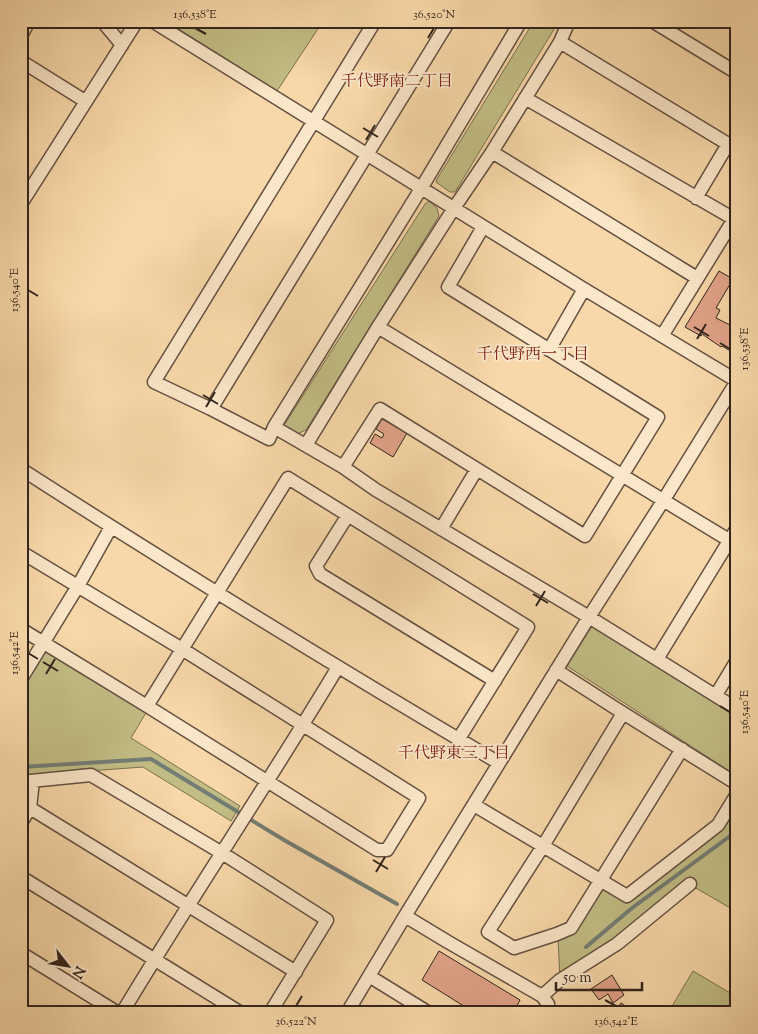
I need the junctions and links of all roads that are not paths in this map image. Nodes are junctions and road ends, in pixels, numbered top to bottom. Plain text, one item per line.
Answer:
1 (29, 21) edge
2 (102, 21) edge
3 (137, 21) edge
4 (152, 21) edge
5 (374, 21) edge
6 (449, 21) edge
7 (521, 21) edge
8 (569, 21) edge
9 (652, 21) edge
10 (21, 36) edge
11 (560, 42) junction
12 (122, 45) junction
13 (21, 60) edge
14 (737, 73) edge
15 (525, 98) junction
16 (85, 101) junction
17 (313, 122) junction
18 (492, 152) junction
19 (367, 154) junction
20 (422, 187) junction
21 (696, 198) junction
22 (21, 204) edge
23 (454, 208) junction
24 (483, 226) junction
25 (698, 278) junction
26 (584, 289) junction
27 (378, 327) junction
28 (662, 336) junction
29 (549, 350) junction
30 (211, 409) junction
31 (274, 427) junction
32 (306, 445) junction
33 (343, 467) junction
34 (21, 469) edge
35 (477, 469) junction
36 (623, 476) junction
37 (663, 501) junction
38 (348, 515) junction
39 (111, 527) junction
40 (441, 528) junction
41 (737, 528) edge
42 (733, 542) edge
43 (21, 552) edge
44 (78, 586) junction
45 (218, 592) junction
46 (588, 617) junction
47 (21, 629) edge
48 (43, 643) junction
49 (182, 649) junction
50 (657, 659) junction
51 (737, 660) edge
52 (338, 667) junction
53 (556, 670) junction
54 (21, 679) edge
55 (494, 681) junction
56 (716, 695) junction
57 (147, 706) junction
58 (737, 708) edge
59 (623, 713) junction
60 (303, 725) junction
61 (458, 740) junction
62 (682, 749) junction
63 (499, 764) junction
64 (27, 781) edge
65 (267, 782) junction
66 (737, 784) edge
67 (737, 794) edge
68 (474, 804) junction
69 (30, 808) junction
70 (21, 823) edge
71 (543, 846) junction
72 (222, 853) junction
73 (21, 877) edge
74 (600, 880) junction
75 (690, 884) dead end
76 (187, 906) junction
77 (405, 916) junction
78 (21, 954) edge
79 (154, 959) junction
80 (296, 972) junction
81 (369, 976) junction
82 (542, 996) junction
83 (120, 1013) edge
84 (241, 1013) edge
85 (270, 1013) edge
86 (347, 1013) edge
87 (429, 1013) edge
88 (548, 1013) edge

1 - 10 street
2 - 12 street
3 - 12 street
4 - 17 street
5 - 17 street
6 - 19 street
7 - 20 street
8 - 11 street
9 - 14 street
11 - 15 street
11 - 21 street
12 - 16 street
13 - 16 street
15 - 18 street
15 - 21 street
16 - 22 street
17 - 19 street
17 - 30 street
18 - 23 street
18 - 25 street
19 - 20 street
19 - 30 street
20 - 23 street
20 - 31 street
21 - 25 street
23 - 24 street
23 - 27 street
24 - 26 street
24 - 29 street
25 - 28 street
26 - 28 street
26 - 29 street
27 - 32 street
27 - 36 street
28 - 37 street
29 - 36 street
30 - 31 street
31 - 32 street
32 - 33 street
33 - 35 street
33 - 40 street
34 - 39 street
35 - 36 street
35 - 40 street
36 - 37 street
37 - 42 street
37 - 46 street
38 - 45 street
38 - 55 street
38 - 55 street
39 - 44 street
39 - 45 street
40 - 46 street
41 - 42 street
42 - 50 street
43 - 44 street
44 - 48 street
44 - 49 street
45 - 49 street
45 - 52 street
46 - 50 street
46 - 53 street
47 - 48 street
48 - 54 street
48 - 57 street
49 - 57 street
49 - 60 street
50 - 56 street
51 - 56 street
52 - 60 street
52 - 61 street
53 - 59 street
53 - 63 street
55 - 61 street
56 - 58 street
57 - 65 street
59 - 62 street
59 - 71 street
60 - 65 street
60 - 65 street
61 - 63 street
62 - 66 street
62 - 74 street
63 - 68 street
64 - 69 street
64 - 72 street
65 - 72 street
67 - 74 street
68 - 71 street
68 - 77 street
69 - 70 street
69 - 76 street
71 - 74 street
71 - 74 street
72 - 76 street
72 - 80 street
73 - 79 street
75 - 82 street
76 - 79 street
76 - 80 street
77 - 81 street
77 - 82 street
78 - 83 street
79 - 83 street
79 - 84 street
80 - 85 street
81 - 86 street
81 - 87 street
82 - 88 street

